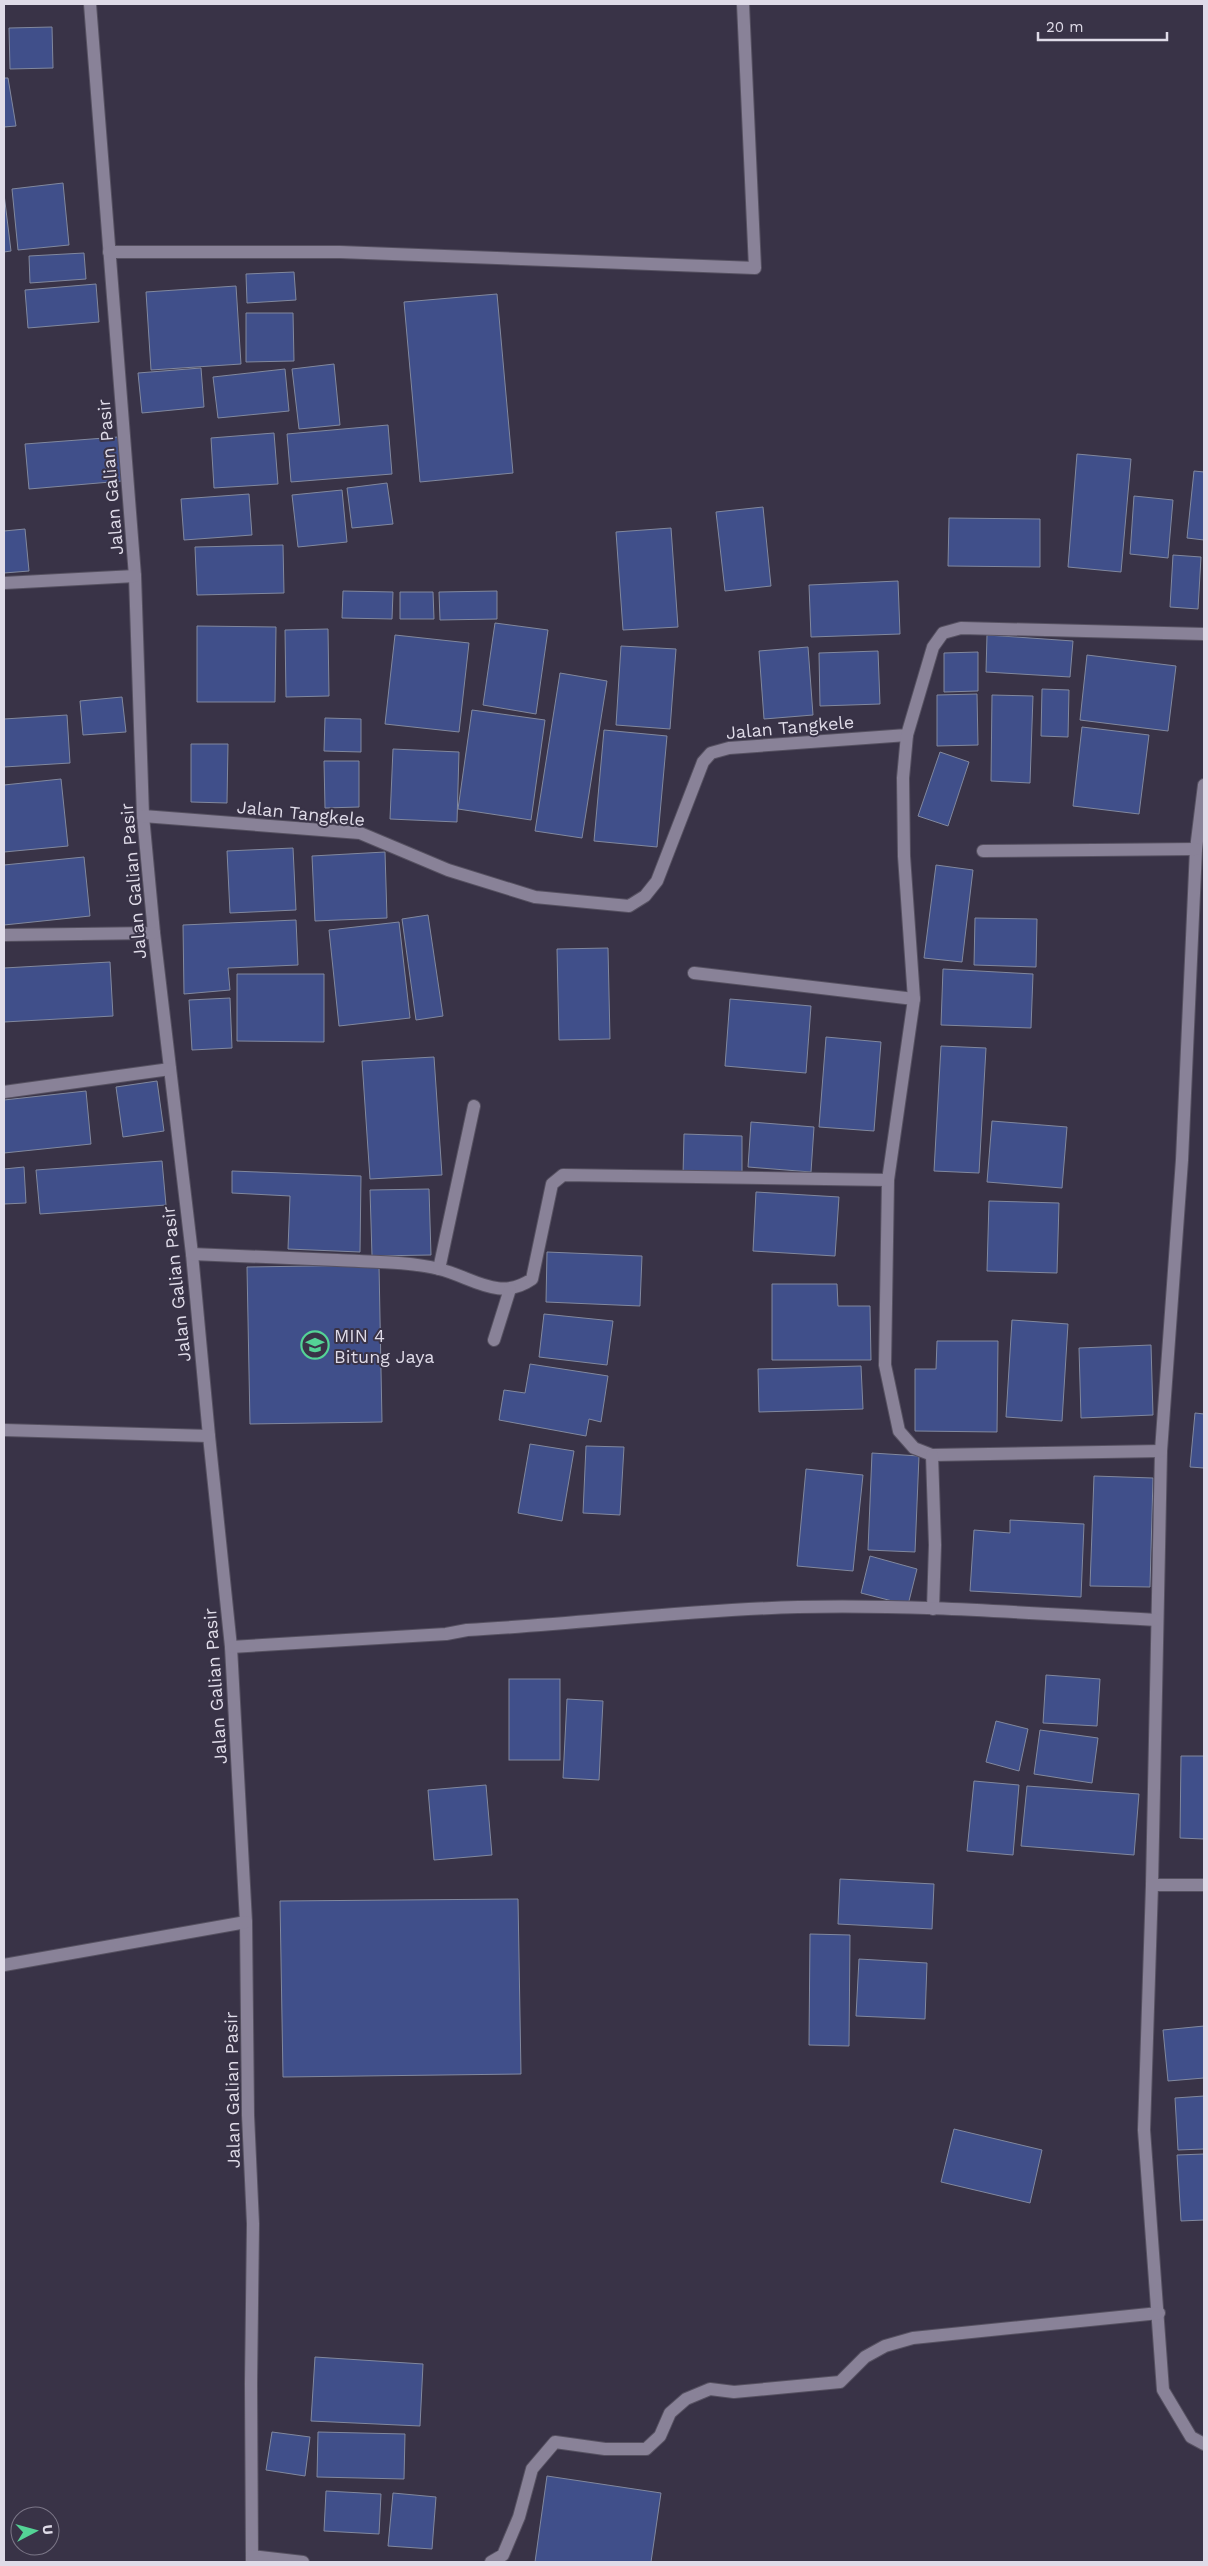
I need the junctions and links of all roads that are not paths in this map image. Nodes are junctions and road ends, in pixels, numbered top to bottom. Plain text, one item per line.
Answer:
1 (90, 4) edge
2 (743, 4) edge
3 (108, 252) junction
4 (135, 576) junction
5 (4, 582) edge
6 (1204, 634) edge
7 (907, 735) junction
8 (1204, 785) edge
9 (143, 816) junction
10 (1196, 849) junction
11 (983, 851) dead end
12 (154, 933) junction
13 (4, 935) edge
14 (694, 973) dead end
15 (914, 999) junction
16 (170, 1069) junction
17 (4, 1092) edge
18 (474, 1106) dead end
19 (888, 1180) junction
20 (192, 1254) junction
21 (439, 1269) junction
22 (510, 1289) junction
23 (494, 1340) dead end
24 (4, 1430) edge
25 (208, 1436) junction
26 (1161, 1451) junction
27 (932, 1455) junction
28 (933, 1609) junction
29 (1156, 1620) junction
30 (231, 1646) junction
31 (1152, 1885) junction
32 (1204, 1885) edge
33 (246, 1922) junction
34 (4, 1965) edge
35 (1159, 2313) junction
36 (1204, 2444) edge
37 (252, 2559) edge
38 (303, 2562) edge
39 (491, 2562) edge

1 - 3 street, Jalan Galian Pasir
2 - 3 street
3 - 4 street, Jalan Galian Pasir
4 - 5 street
4 - 9 street, Jalan Galian Pasir
6 - 7 street
7 - 9 street, Jalan Tangkele
7 - 15 street
8 - 10 street
9 - 12 street, Jalan Galian Pasir
10 - 11 street
10 - 26 street
12 - 13 street
12 - 16 street, Jalan Galian Pasir
14 - 15 street
15 - 19 street
16 - 17 street
16 - 20 street, Jalan Galian Pasir
18 - 21 street
19 - 22 street
19 - 27 street
20 - 21 street
20 - 25 street, Jalan Galian Pasir
21 - 22 street
22 - 23 street
24 - 25 street
25 - 30 street, Jalan Galian Pasir
26 - 27 street
26 - 29 street
27 - 28 street
28 - 29 street
28 - 30 street
29 - 31 street
30 - 33 street, Jalan Galian Pasir
31 - 32 street
31 - 35 street
33 - 34 street
33 - 37 street, Jalan Galian Pasir
35 - 36 street
35 - 39 street
37 - 38 street

